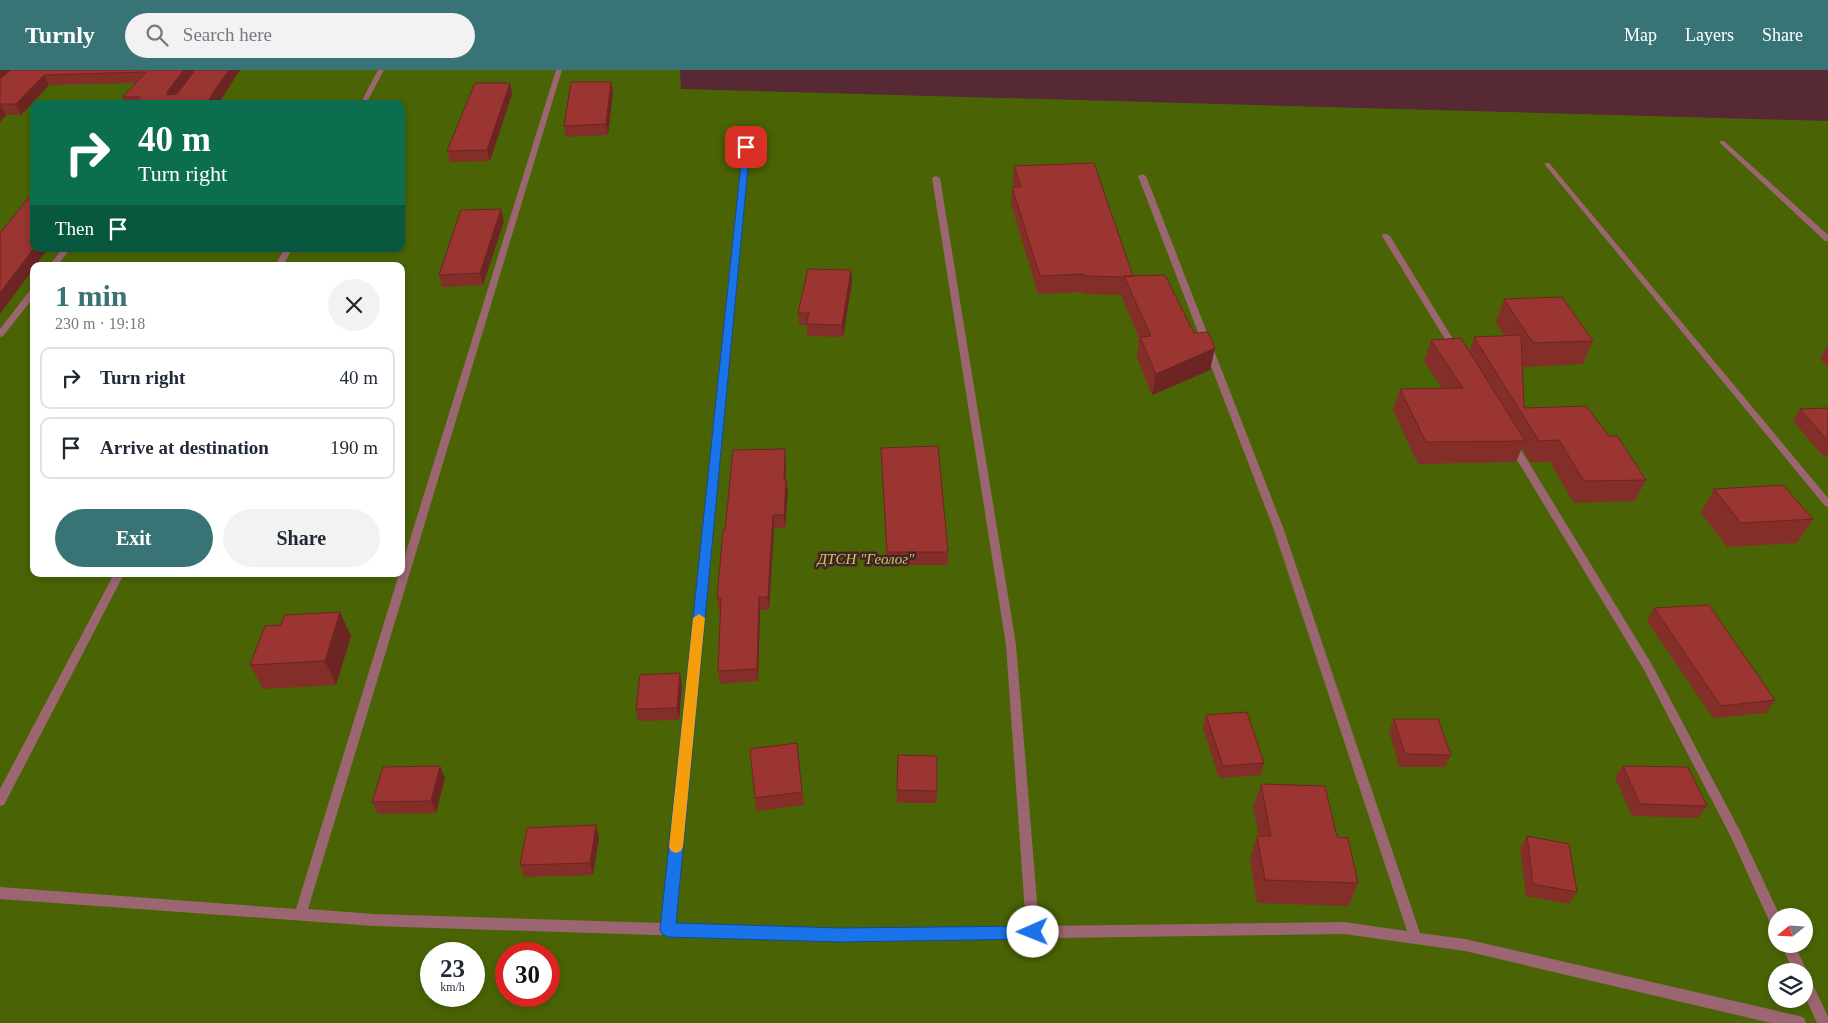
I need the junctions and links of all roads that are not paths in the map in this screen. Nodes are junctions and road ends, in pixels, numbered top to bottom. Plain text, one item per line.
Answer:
1 (380, 70) edge
2 (559, 70) edge
3 (365, 100) edge
4 (1722, 142) dead end
5 (746, 147) dead end
6 (1547, 164) dead end
7 (1142, 176) dead end
8 (936, 178) dead end
9 (1386, 236) dead end
10 (1828, 239) edge
11 (64, 252) edge
12 (56, 262) edge
13 (30, 296) edge
14 (0, 334) edge
15 (1463, 362) edge
16 (1509, 438) edge
17 (1828, 504) edge
18 (405, 572) edge
19 (117, 577) edge
20 (404, 577) edge
21 (0, 801) edge
22 (0, 894) edge
23 (1770, 908) edge
24 (300, 915) junction
25 (668, 930) junction
26 (1033, 932) junction
27 (1416, 938) junction
28 (1813, 999) edge
29 (1799, 1023) edge
30 (1824, 1023) edge

1 - 3 street
2 - 18 street
4 - 10 street
5 - 25 street
6 - 17 street
7 - 27 street
8 - 26 street
9 - 15 street
11 - 12 street
13 - 14 street
16 - 23 street
19 - 21 street
20 - 24 street
22 - 24 street
24 - 25 street
25 - 26 street
26 - 27 street
27 - 29 street
28 - 30 street

